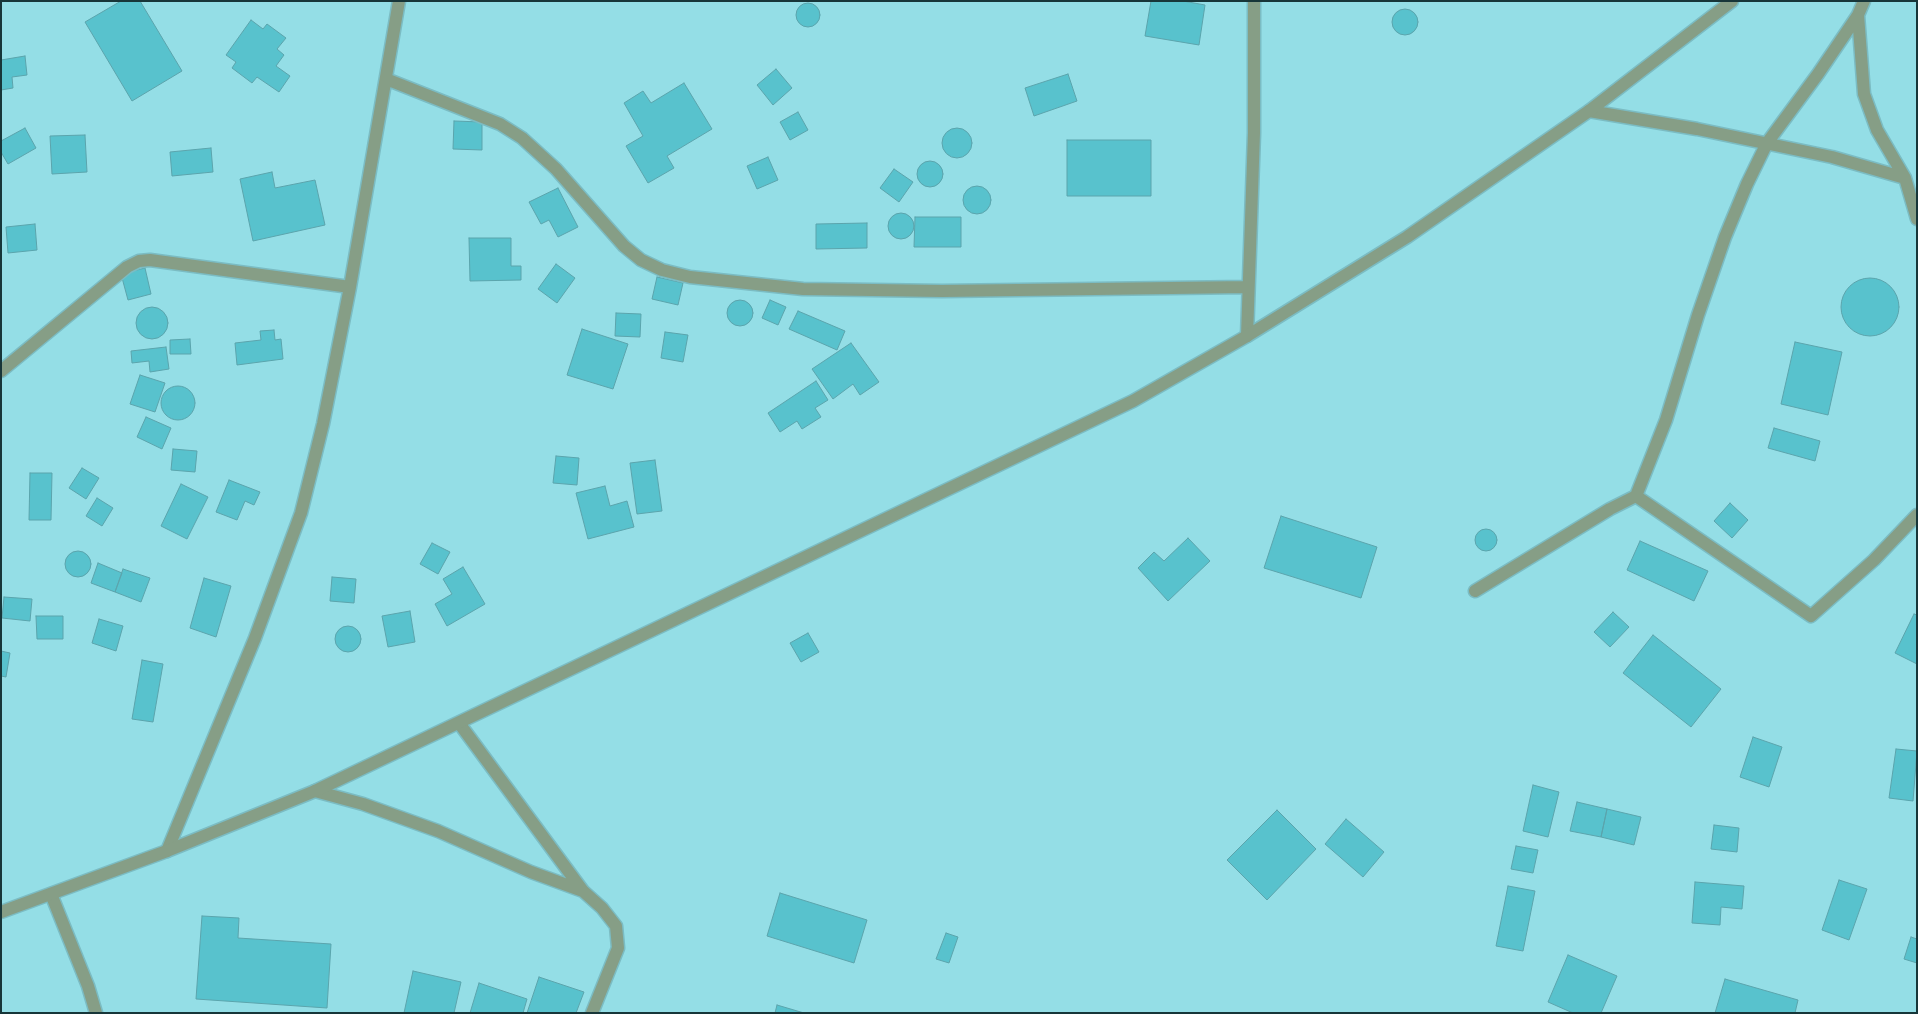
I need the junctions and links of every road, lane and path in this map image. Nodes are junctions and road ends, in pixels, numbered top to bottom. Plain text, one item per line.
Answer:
1 (399, 1) edge
2 (1254, 1) edge
3 (1732, 1) edge
4 (1864, 1) edge
5 (1858, 15) junction
6 (386, 79) junction
7 (1589, 111) junction
8 (1766, 143) junction
9 (1905, 178) junction
10 (1917, 219) edge
11 (350, 287) junction
12 (1247, 287) junction
13 (1247, 336) junction
14 (1, 371) edge
15 (1636, 496) junction
16 (1917, 515) edge
17 (1475, 591) dead end
18 (459, 723) junction
19 (315, 791) junction
20 (167, 850) junction
21 (583, 892) junction
22 (51, 894) junction
23 (1, 912) edge
24 (96, 1013) edge
25 (592, 1013) edge

1 - 6 street
2 - 12 street
3 - 7 street
4 - 5 street
5 - 8 street
5 - 9 street
6 - 11 street
6 - 12 street
7 - 8 street
7 - 13 street
8 - 9 street
8 - 15 street
9 - 10 street
11 - 14 street
11 - 20 street
12 - 13 street
13 - 18 street
15 - 16 street
15 - 17 street
18 - 19 street
18 - 21 street
19 - 20 street
19 - 21 street
20 - 22 street
21 - 25 street
22 - 23 street
22 - 24 street

